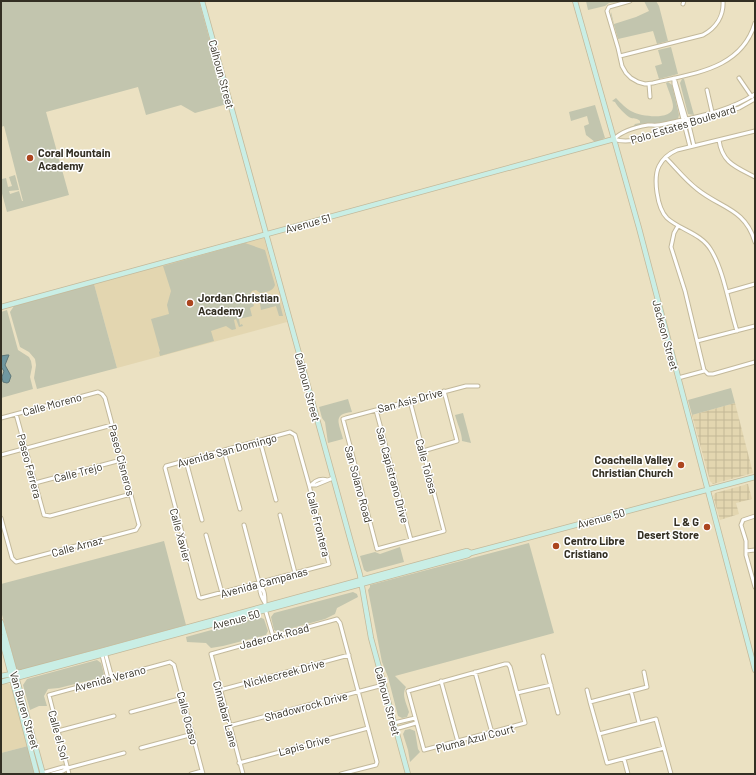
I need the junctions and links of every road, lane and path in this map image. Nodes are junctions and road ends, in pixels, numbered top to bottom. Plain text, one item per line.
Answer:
1 (202, 1) edge
2 (575, 1) edge
3 (630, 1) edge
4 (723, 1) edge
5 (755, 23) edge
6 (620, 56) junction
7 (674, 78) junction
8 (739, 78) dead end
9 (649, 84) junction
10 (706, 90) dead end
11 (650, 97) dead end
12 (754, 97) edge
13 (712, 112) junction
14 (685, 121) junction
15 (755, 130) edge
16 (614, 139) junction
17 (719, 140) junction
18 (692, 146) junction
19 (666, 158) junction
20 (755, 177) edge
21 (678, 226) junction
22 (266, 234) junction
23 (755, 242) edge
24 (755, 284) edge
25 (727, 292) junction
26 (1, 307) edge
27 (755, 326) edge
28 (737, 331) junction
29 (697, 342) junction
30 (755, 362) edge
31 (704, 371) junction
32 (678, 378) junction
33 (478, 386) dead end
34 (444, 391) junction
35 (102, 394) joint
36 (410, 401) junction
37 (376, 410) junction
38 (16, 414) junction
39 (1, 418) edge
40 (343, 419) joint
41 (112, 425) junction
42 (293, 433) joint
43 (260, 441) junction
44 (26, 449) junction
45 (224, 451) junction
46 (423, 451) junction
47 (1, 455) edge
48 (121, 460) junction
49 (186, 461) junction
50 (165, 472) joint
51 (755, 477) edge
52 (330, 479) junction
53 (35, 483) junction
54 (311, 484) junction
55 (707, 490) junction
56 (131, 494) junction
57 (276, 500) dead end
58 (240, 509) dead end
59 (280, 516) dead end
60 (755, 516) edge
61 (1, 518) edge
62 (202, 520) dead end
63 (244, 525) dead end
64 (139, 527) joint
65 (6, 535) junction
66 (206, 535) dead end
67 (1, 536) edge
68 (7, 540) junction
69 (411, 540) junction
70 (1, 541) edge
71 (755, 550) edge
72 (746, 551) junction
73 (329, 564) joint
74 (295, 573) junction
75 (361, 582) junction
76 (260, 584) junction
77 (755, 587) edge
78 (222, 593) junction
79 (199, 598) joint
80 (265, 606) junction
81 (1, 622) edge
82 (273, 636) junction
83 (1, 637) edge
84 (103, 652) junction
85 (211, 654) joint
86 (349, 655) junction
87 (543, 656) dead end
88 (172, 662) joint
89 (755, 670) edge
90 (475, 672) junction
91 (644, 672) dead end
92 (1, 676) edge
93 (13, 676) junction
94 (110, 678) junction
95 (441, 681) junction
96 (1, 682) edge
97 (551, 684) junction
98 (383, 685) junction
99 (220, 690) junction
100 (587, 690) dead end
101 (359, 691) junction
102 (631, 691) junction
103 (517, 694) junction
104 (49, 695) joint
105 (183, 698) junction
106 (590, 702) junction
107 (131, 712) dead end
108 (558, 713) dead end
109 (114, 716) dead end
110 (415, 718) junction
111 (394, 723) junction
112 (639, 723) junction
113 (416, 724) junction
114 (230, 726) junction
115 (368, 728) junction
116 (395, 729) junction
117 (58, 731) junction
118 (492, 733) junction
119 (193, 734) junction
120 (599, 734) junction
121 (458, 742) junction
122 (141, 748) dead end
123 (664, 748) junction
124 (124, 753) dead end
125 (624, 759) junction
126 (240, 763) junction
127 (68, 768) junction
128 (203, 772) edge
129 (41, 774) edge
130 (52, 774) edge
131 (69, 774) edge
132 (191, 774) edge
133 (242, 774) edge
134 (341, 774) edge
135 (408, 774) edge
136 (628, 774) edge
137 (671, 774) edge

1 - 22 street, Calhoun Street
2 - 16 street, Jackson Street
3 - 6 street
4 - 6 street
5 - 7 street
6 - 9 street
7 - 9 street
7 - 14 street
8 - 12 street
9 - 11 street
10 - 13 street
12 - 13 street, Polo Estates Boulevard
12 - 14 street, Polo Estates Boulevard
13 - 14 street, Polo Estates Boulevard
14 - 16 street, Polo Estates Boulevard
14 - 16 street, Polo Estates Boulevard
14 - 18 street
15 - 17 street
16 - 22 street, Avenue 51
16 - 32 street, Jackson Street
17 - 18 street
17 - 20 street
18 - 19 street
19 - 21 street
19 - 23 street
21 - 25 street
21 - 29 street
22 - 26 street, Avenue 51
22 - 52 street, Calhoun Street
24 - 25 street
25 - 28 street
27 - 28 street
28 - 29 street
29 - 31 street
30 - 31 street
31 - 32 street
32 - 55 street, Jackson Street
33 - 34 street, San Asis Drive
34 - 36 street, San Asis Drive
34 - 46 street
35 - 38 street, Calle Moreno
35 - 41 street, Paseo Cisneros
36 - 37 street, San Asis Drive
36 - 46 street, Calle Tolosa
37 - 40 street, San Asis Drive
37 - 69 street, San Capistrano Drive
38 - 39 street, Calle Moreno
38 - 44 street, Paseo Ferrera
40 - 69 street, San Solano Road
41 - 44 street
41 - 48 street, Paseo Cisneros
42 - 43 street, Avenida San Domingo
42 - 54 street, Calle Frontera
43 - 45 street, Avenida San Domingo
43 - 57 street
44 - 47 street
44 - 53 street, Paseo Ferrera
45 - 49 street, Avenida San Domingo
45 - 58 street
46 - 69 street, Calle Tolosa
48 - 53 street, Calle Trejo
48 - 56 street, Paseo Cisneros
49 - 50 street, Avenida San Domingo
49 - 62 street
50 - 79 street, Calle Xavier
51 - 55 street, Avenue 50
52 - 54 street
52 - 75 street, Calhoun Street
53 - 56 street, Paseo Ferrera
54 - 73 street, Calle Frontera
55 - 75 street, Avenue 50
55 - 89 street, Jackson Street
56 - 64 street, Paseo Cisneros
59 - 74 street
60 - 72 street
61 - 65 street
63 - 76 street
64 - 68 street, Calle Arnaz
65 - 67 street
65 - 68 street
66 - 78 street
68 - 70 street
71 - 72 street
72 - 77 street
73 - 74 street, Avenida Campanas
74 - 76 street, Avenida Campanas
75 - 80 street, Avenue 50
75 - 98 street, Calhoun Street
76 - 78 street, Avenida Campanas
76 - 80 street
78 - 79 street, Avenida Campanas
80 - 82 street
80 - 84 street, Avenue 50
81 - 93 street, Van Buren Street
82 - 85 street, Jaderock Road
82 - 86 street, Jaderock Road
83 - 93 street, Van Buren Street
84 - 93 street, Avenue 50
84 - 94 street
85 - 99 street, Cinnabar Lane
86 - 99 street, Nicklecreek Drive
86 - 101 street
87 - 97 street
88 - 94 street, Avenida Verano
88 - 105 street, Calle Ocaso
90 - 95 street
90 - 103 street
90 - 118 street
91 - 102 street
92 - 93 street, Avenue 50
93 - 96 street, Avenue 50
93 - 129 street, Van Buren Street
94 - 104 street, Avenida Verano
95 - 110 street
95 - 121 street
97 - 103 street
97 - 108 street
98 - 101 street, Shadowrock Drive
98 - 111 street, Calhoun Street
99 - 114 street, Cinnabar Lane
100 - 106 street
101 - 114 street, Shadowrock Drive
101 - 115 street
102 - 106 street
102 - 112 street
103 - 118 street, Pluma Azul Court
104 - 117 street, Calle el Sol
105 - 107 street
105 - 119 street, Calle Ocaso
106 - 120 street
109 - 117 street
110 - 111 street
110 - 113 street
111 - 116 street, Calhoun Street
112 - 120 street
112 - 123 street
113 - 116 street
113 - 121 street, Pluma Azul Court
114 - 126 street, Cinnabar Lane
115 - 126 street, Lapis Drive
115 - 134 street
116 - 135 street, Calhoun Street
117 - 127 street, Calle el Sol
118 - 121 street, Pluma Azul Court
119 - 122 street
119 - 128 street, Calle Ocaso
120 - 125 street
123 - 125 street
123 - 137 street
124 - 127 street
125 - 136 street
126 - 133 street, Cinnabar Lane
127 - 129 street
127 - 130 street
127 - 131 street, Calle el Sol
128 - 132 street

